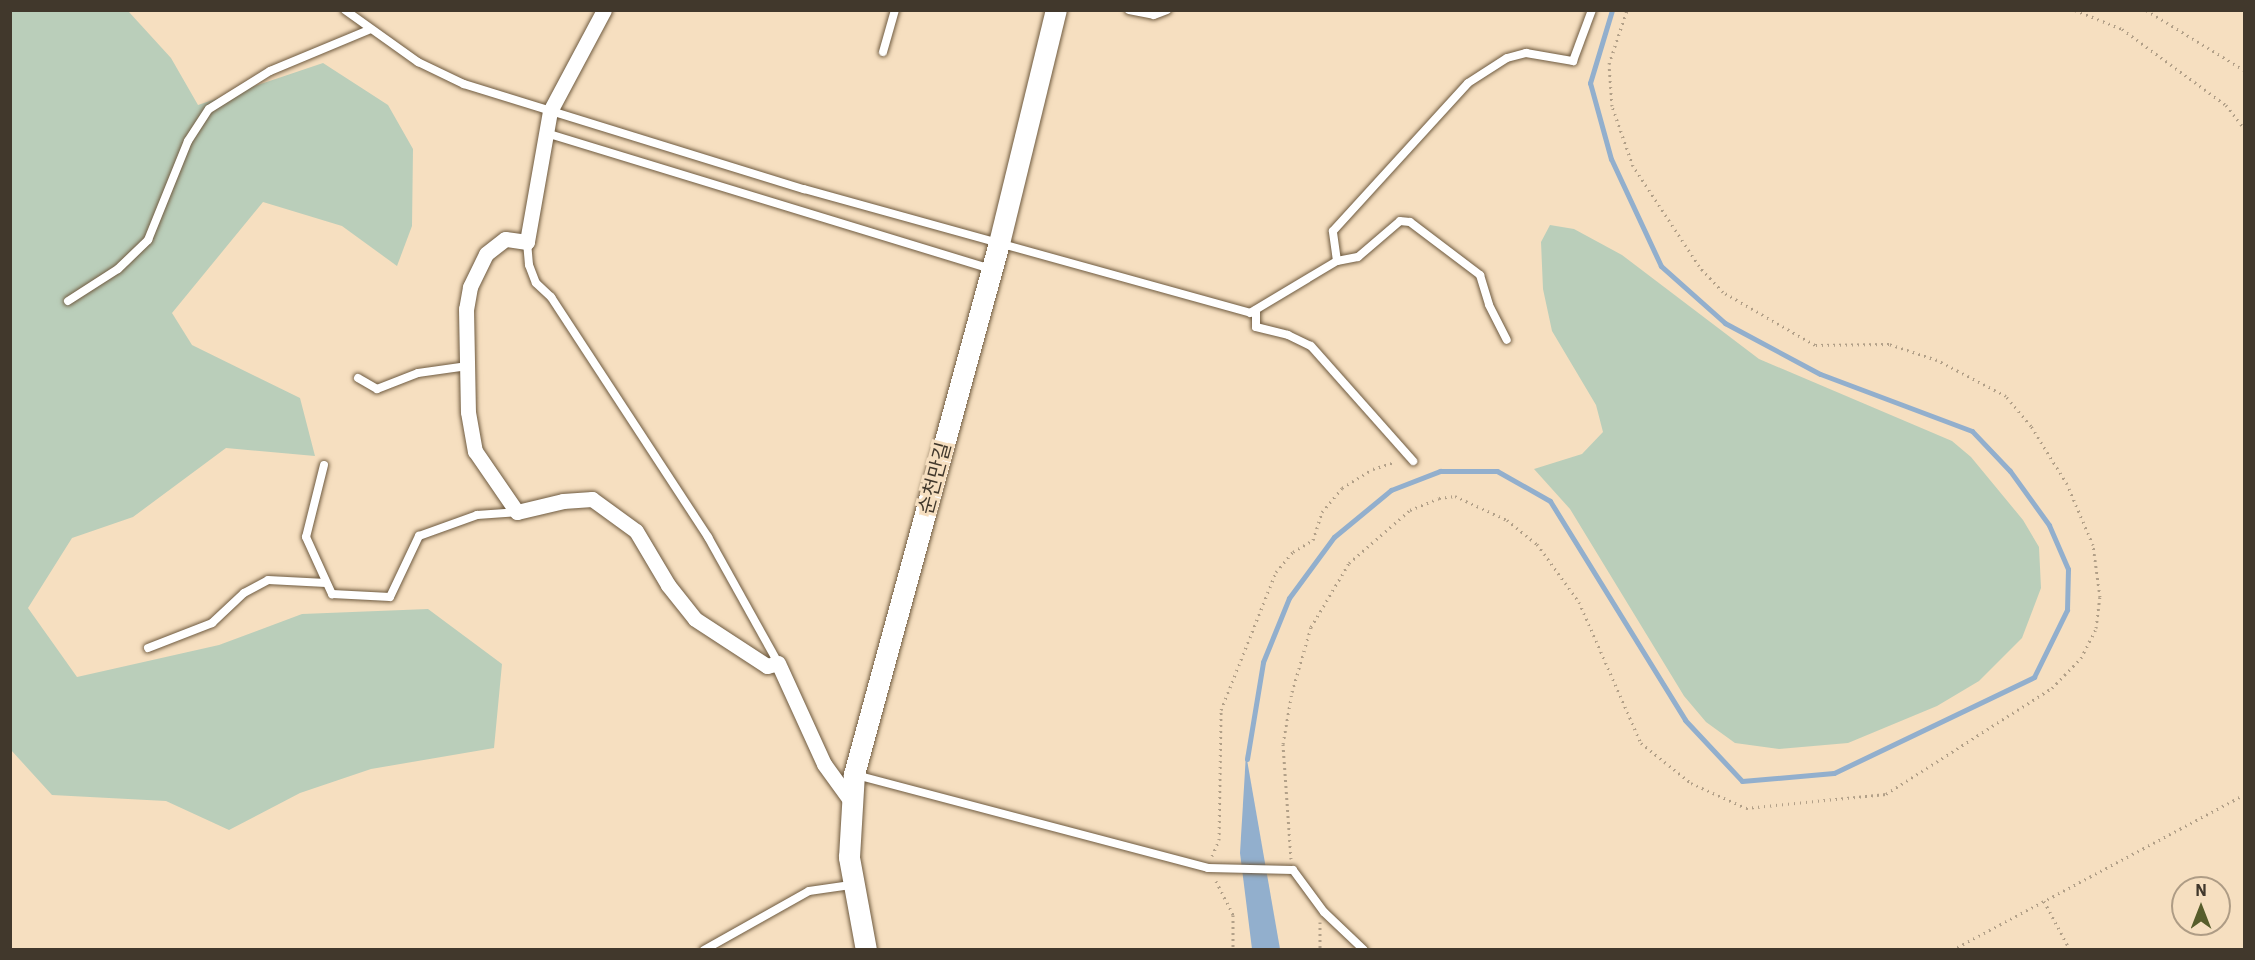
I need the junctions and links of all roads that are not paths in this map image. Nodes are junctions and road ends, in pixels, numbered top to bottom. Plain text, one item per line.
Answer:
1 (345, 10) edge
2 (604, 10) edge
3 (895, 10) edge
4 (1056, 10) edge
5 (1129, 10) edge
6 (1167, 10) edge
7 (1592, 10) edge
8 (371, 29) junction
9 (883, 52) dead end
10 (550, 111) junction
11 (546, 133) junction
12 (527, 242) junction
13 (999, 243) junction
14 (1337, 261) junction
15 (992, 269) junction
16 (68, 301) dead end
17 (1256, 310) junction
18 (1507, 340) dead end
19 (468, 366) junction
20 (358, 378) dead end
21 (1413, 461) dead end
22 (324, 465) dead end
23 (517, 512) junction
24 (326, 583) junction
25 (148, 648) dead end
26 (778, 663) junction
27 (854, 774) junction
28 (850, 800) junction
29 (853, 885) junction
30 (704, 950) edge
31 (867, 950) edge
32 (1364, 950) edge

1 - 8 lane
2 - 10 street
3 - 9 lane
4 - 13 street, 순천만길
5 - 6 lane
7 - 14 lane
8 - 10 lane
8 - 16 lane
10 - 11 street
10 - 13 lane
11 - 12 street
11 - 15 lane
12 - 19 street
12 - 26 lane
13 - 15 street, 순천만길
13 - 17 lane
14 - 17 lane
14 - 18 lane
15 - 27 street, 순천만길
17 - 21 lane
19 - 20 lane
19 - 23 street
22 - 24 lane
23 - 24 lane
23 - 26 street
24 - 25 lane
26 - 28 street
27 - 28 street, 순천만길
27 - 32 lane
28 - 29 street, 순천만길
29 - 30 lane
29 - 31 street, 순천만길

